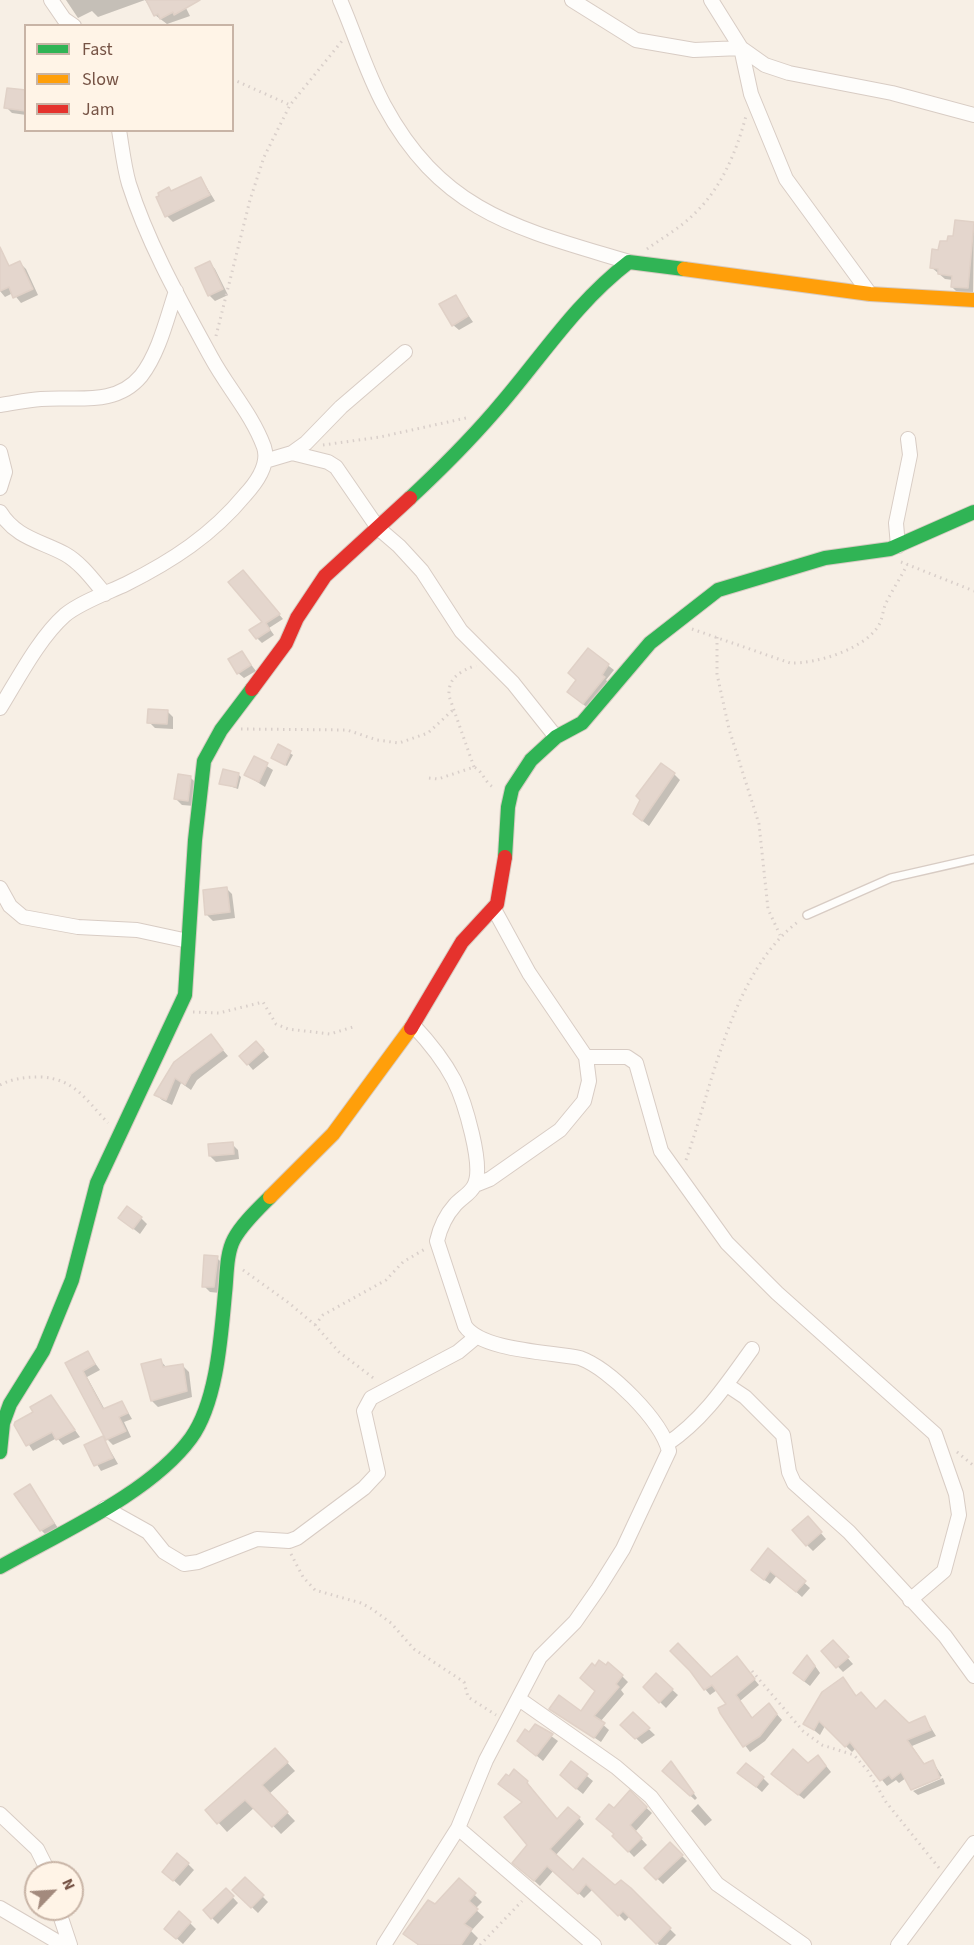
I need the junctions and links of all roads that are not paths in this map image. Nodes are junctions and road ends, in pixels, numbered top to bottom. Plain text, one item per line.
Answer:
1 (51, 0) edge
2 (340, 0) edge
3 (572, 0) edge
4 (711, 0) edge
5 (71, 24) edge
6 (741, 48) junction
7 (974, 115) edge
8 (119, 132) edge
9 (629, 262) junction
10 (176, 291) junction
11 (870, 294) junction
12 (974, 300) edge
13 (405, 352) dead end
14 (0, 405) edge
15 (908, 439) dead end
16 (0, 452) edge
17 (292, 453) junction
18 (265, 461) junction
19 (0, 488) edge
20 (0, 512) edge
21 (974, 512) edge
22 (378, 528) junction
23 (897, 546) junction
24 (105, 594) junction
25 (0, 708) edge
26 (556, 737) junction
27 (974, 859) edge
28 (0, 888) edge
29 (494, 909) junction
30 (807, 915) road end
31 (188, 941) junction
32 (414, 1025) junction
33 (586, 1057) junction
34 (475, 1185) junction
35 (476, 1337) junction
36 (752, 1349) dead end
37 (727, 1384) junction
38 (667, 1444) junction
39 (0, 1452) edge
40 (105, 1508) junction
41 (0, 1567) edge
42 (910, 1600) junction
43 (974, 1676) edge
44 (519, 1699) junction
45 (0, 1814) edge
46 (458, 1828) junction
47 (974, 1843) edge
48 (43, 1861) edge
49 (0, 1908) edge
50 (62, 1921) edge
51 (63, 1945) edge
52 (70, 1945) edge
53 (384, 1945) edge
54 (594, 1945) edge
55 (804, 1945) edge
56 (897, 1945) edge

1 - 5 street
2 - 9 street
3 - 6 street
4 - 6 street
6 - 7 street
6 - 11 street
8 - 10 street
9 - 11 street
9 - 22 street
10 - 14 street
10 - 18 street
11 - 12 street
13 - 17 street
15 - 23 street
16 - 19 street
17 - 18 street
17 - 22 street
18 - 24 street
20 - 24 street
21 - 23 street
22 - 26 street
22 - 31 street
23 - 26 street
24 - 25 street
26 - 29 street
27 - 30 lane
28 - 31 street
29 - 32 street
29 - 33 street
31 - 39 street
32 - 34 street
32 - 40 street
33 - 34 street
33 - 42 street
34 - 35 street
35 - 38 street
35 - 40 street
36 - 37 street
37 - 38 street
37 - 42 street
38 - 44 street
40 - 41 street
42 - 43 street
44 - 46 street
44 - 55 street
45 - 48 street
46 - 53 street
46 - 54 street
47 - 56 street
49 - 51 street
50 - 52 street

